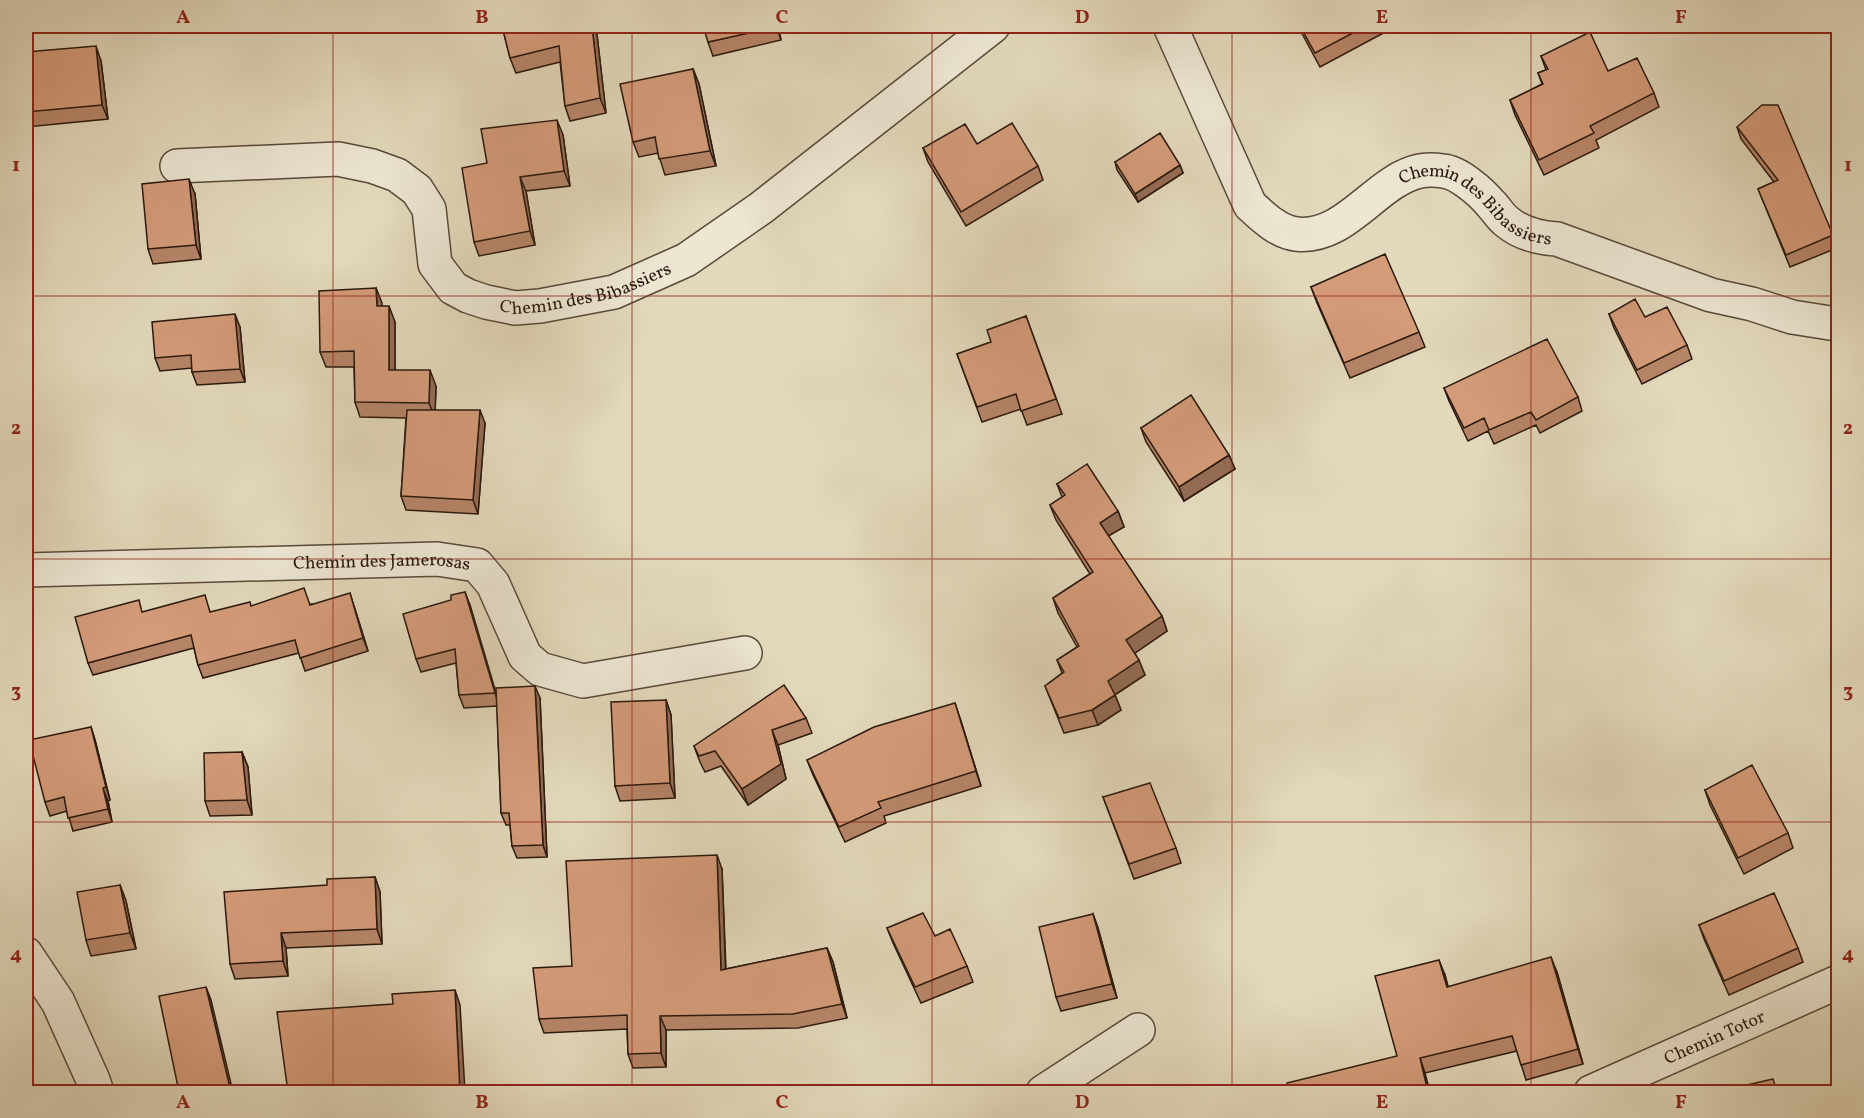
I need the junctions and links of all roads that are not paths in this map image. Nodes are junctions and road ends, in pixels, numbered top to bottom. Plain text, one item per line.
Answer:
1 (993, 26) edge
2 (1170, 26) edge
3 (177, 166) dead end
4 (1839, 322) edge
5 (26, 570) edge
6 (744, 653) dead end
7 (26, 954) edge
8 (1839, 982) edge
9 (1138, 1030) dead end
10 (97, 1092) edge
11 (1043, 1092) edge
12 (1591, 1092) edge

1 - 3 street, Chemin des Bibassiers
2 - 4 street, Chemin des Bibassiers
5 - 6 street, Chemin des Jamerosas
7 - 10 street
8 - 12 street, Chemin Totor
9 - 11 street

